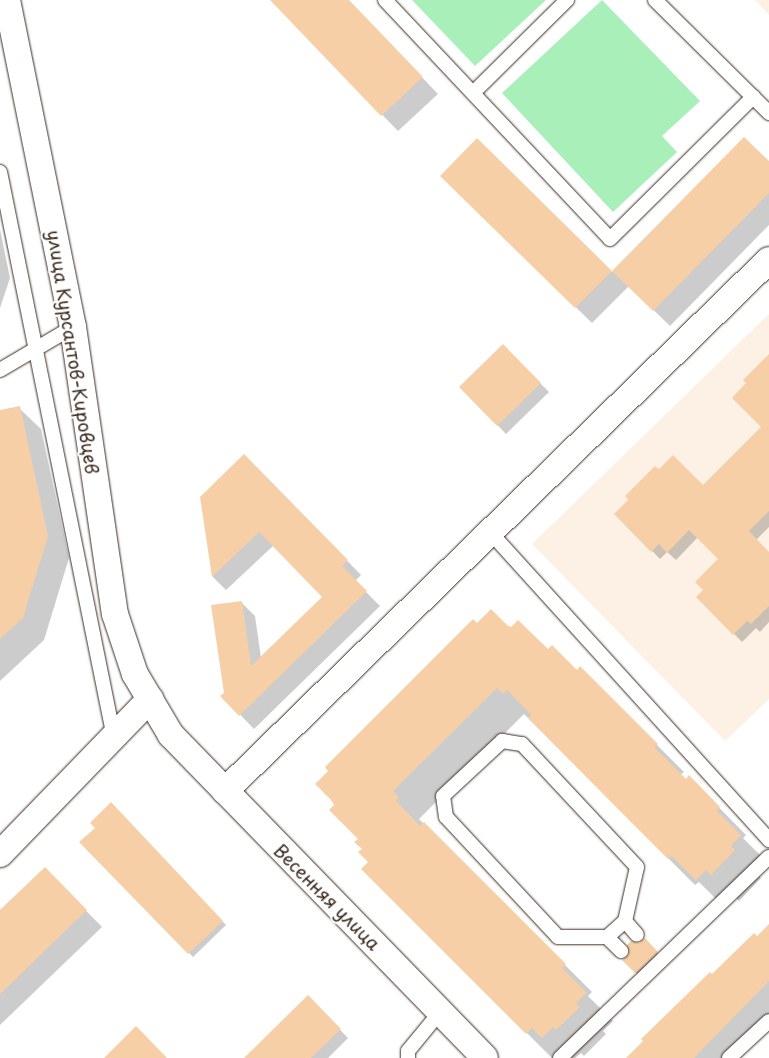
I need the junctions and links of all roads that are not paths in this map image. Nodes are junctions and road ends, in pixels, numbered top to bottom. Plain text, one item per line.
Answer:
1 (7, 0) edge
2 (385, 0) edge
3 (567, 0) edge
4 (655, 0) edge
5 (474, 92) junction
6 (753, 97) junction
7 (769, 113) edge
8 (0, 172) edge
9 (769, 260) edge
10 (73, 327) junction
11 (36, 348) junction
12 (0, 370) edge
13 (490, 532) junction
14 (150, 700) junction
15 (170, 735) joint
16 (114, 739) junction
17 (225, 791) junction
18 (769, 840) edge
19 (0, 854) edge
20 (769, 857) edge
21 (625, 921) junction
22 (637, 935) dead end
23 (607, 937) junction
24 (621, 951) dead end
25 (440, 1012) junction
26 (769, 1021) edge
27 (408, 1058) edge
28 (485, 1058) edge
29 (560, 1058) edge
30 (729, 1058) edge

1 - 10 street, улица Курсантов-Кировцев
2 - 5 lane
3 - 5 lane
4 - 6 lane
5 - 6 lane
6 - 7 lane
8 - 11 lane
9 - 13 street
10 - 11 lane
10 - 14 street, улица Курсантов-Кировцев
11 - 12 lane
11 - 16 lane
13 - 17 street
13 - 18 lane
14 - 15 street, улица Курсантов-Кировцев
14 - 16 street
15 - 17 street, Весенняя улица
16 - 19 street
17 - 25 street, Весенняя улица
20 - 29 lane
21 - 22 lane
21 - 23 lane
21 - 23 lane
23 - 24 lane
25 - 27 lane
25 - 28 street, Весенняя улица
26 - 30 lane

